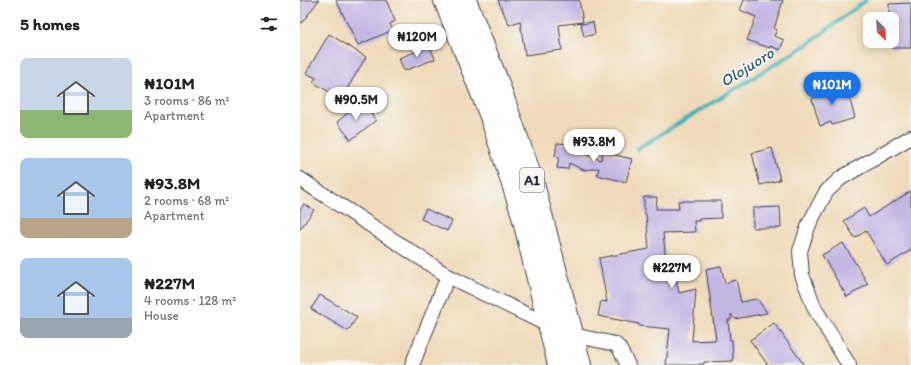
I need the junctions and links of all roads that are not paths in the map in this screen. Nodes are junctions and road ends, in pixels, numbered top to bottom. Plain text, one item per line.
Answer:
1 (445, 0) edge
2 (465, 0) edge
3 (911, 137) edge
4 (300, 179) edge
5 (448, 276) junction
6 (564, 327) junction
7 (412, 365) edge
8 (559, 365) edge
9 (580, 365) edge
10 (628, 365) edge
11 (849, 365) edge

1 - 6 highway, A1
2 - 6 highway, A1
3 - 11 street
4 - 5 street
5 - 6 street
5 - 7 street
6 - 8 highway, A1
6 - 9 highway, A1
6 - 10 street

